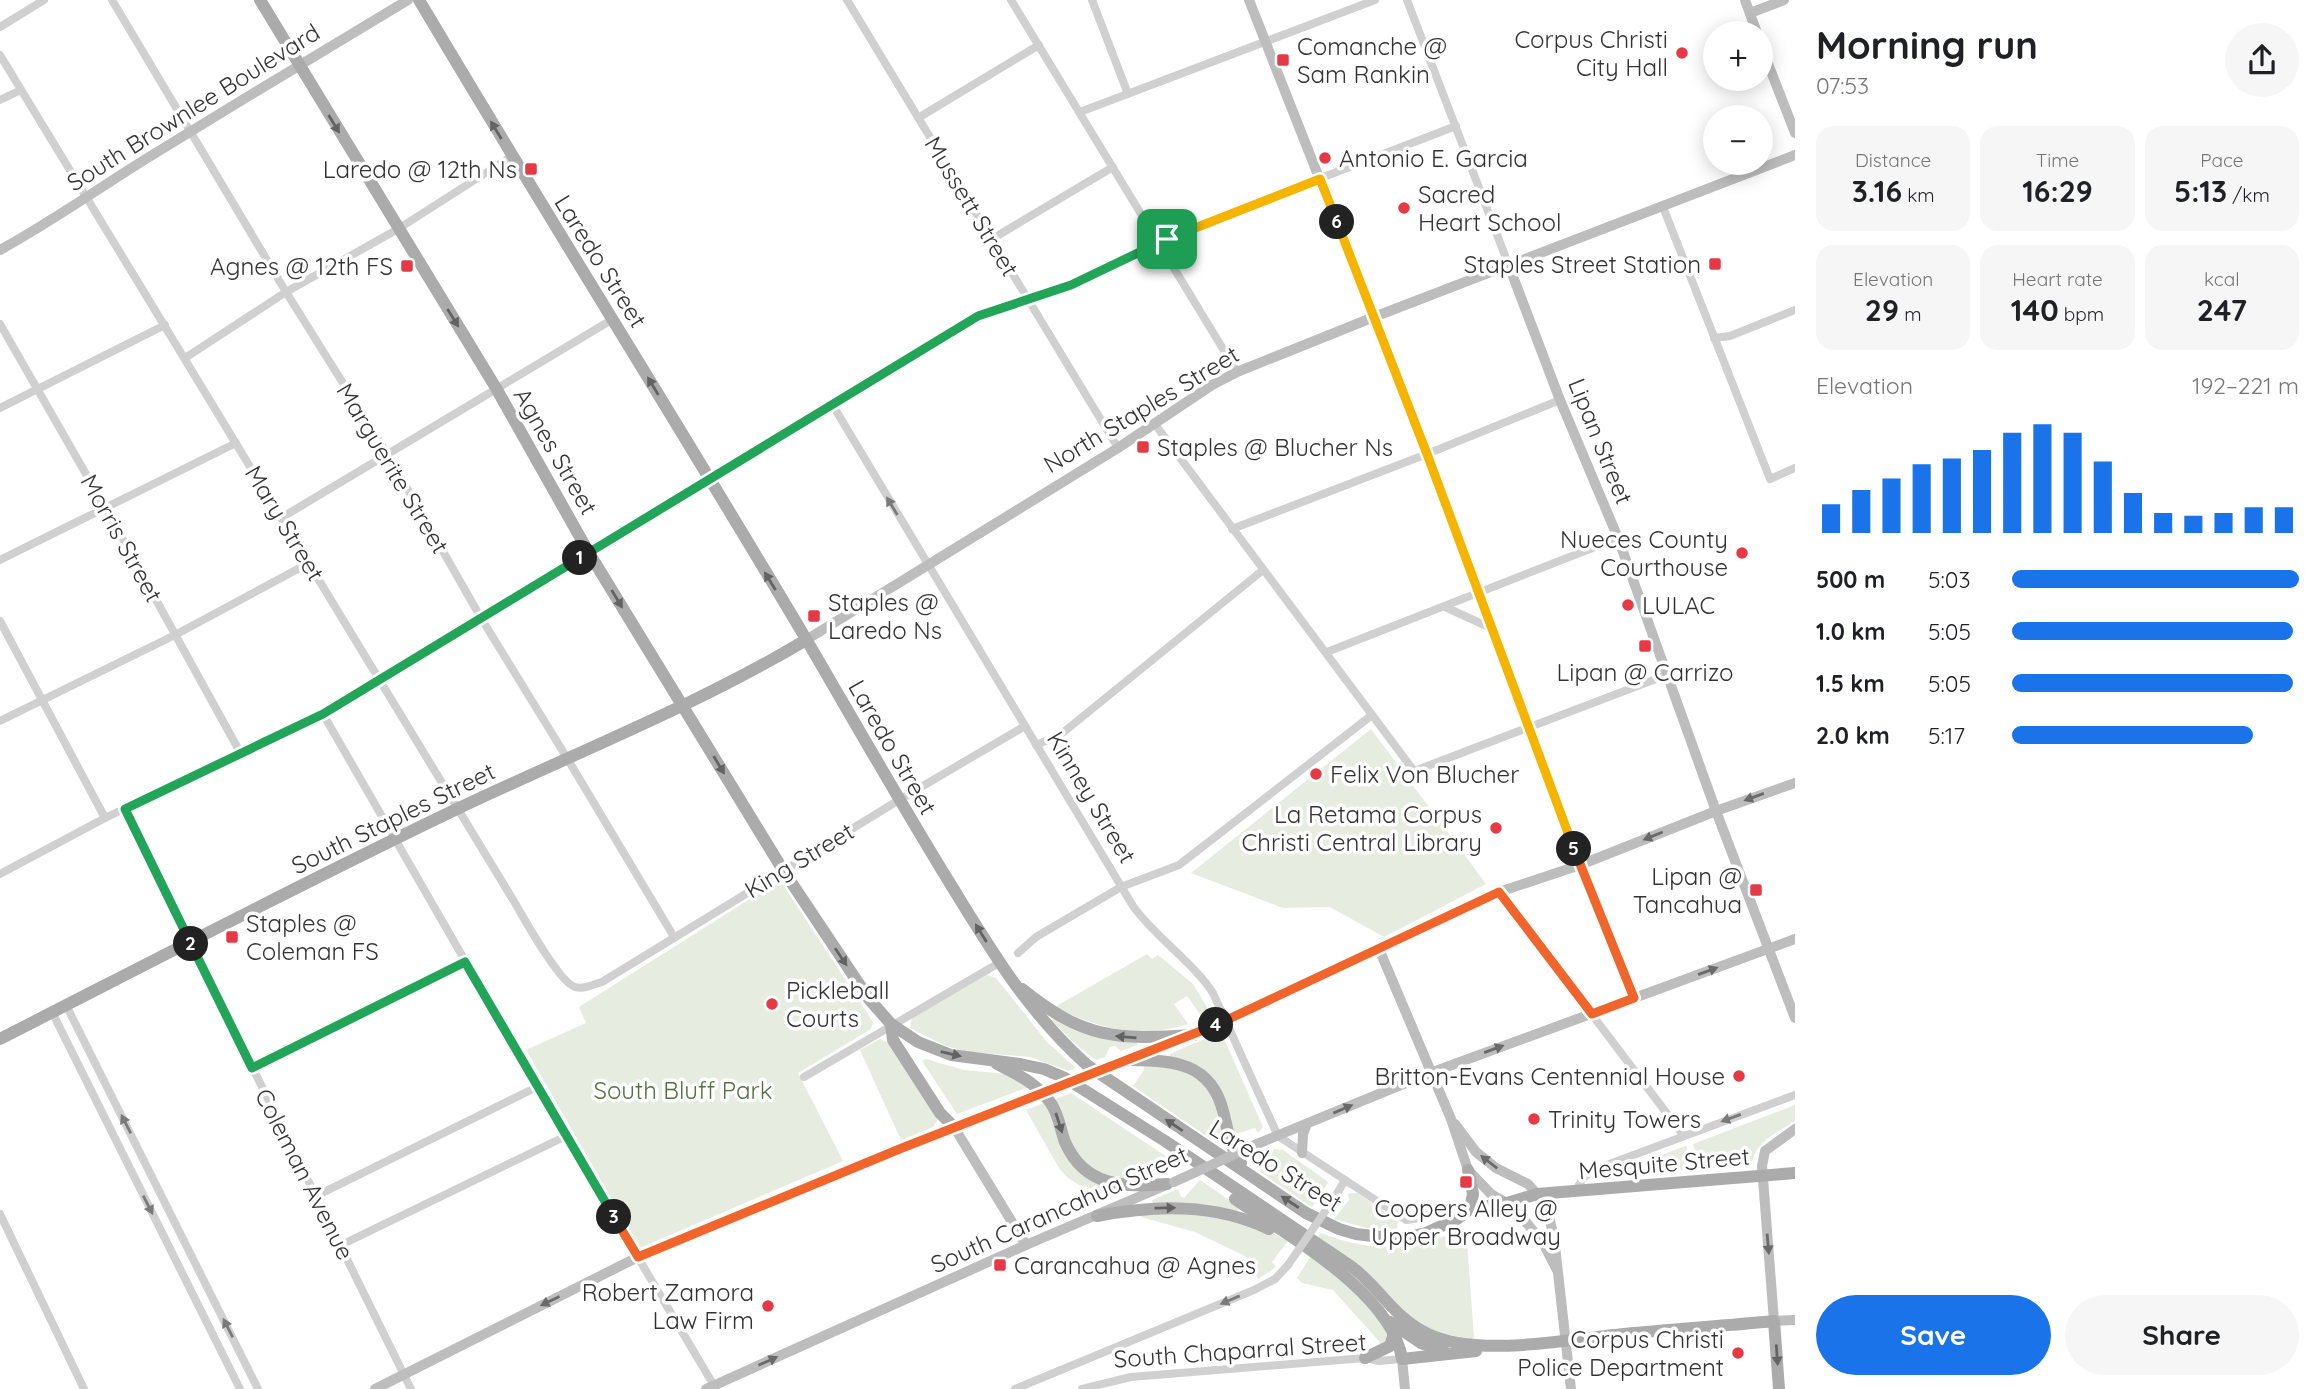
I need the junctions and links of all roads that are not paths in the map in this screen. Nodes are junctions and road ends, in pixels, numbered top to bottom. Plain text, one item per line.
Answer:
1 (44, 0) edge
2 (112, 0) edge
3 (260, 0) edge
4 (408, 0) edge
5 (419, 0) edge
6 (848, 0) edge
7 (1011, 0) edge
8 (1092, 0) edge
9 (1249, 0) edge
10 (1375, 0) edge
11 (1408, 0) edge
12 (1745, 0) edge
13 (1784, 0) edge
14 (1750, 13) junction
15 (1753, 21) edge
16 (0, 27) edge
17 (1266, 41) junction
18 (1039, 45) junction
19 (0, 55) edge
20 (299, 65) junction
21 (1773, 77) edge
22 (21, 90) junction
23 (1128, 93) junction
24 (0, 100) edge
25 (1080, 113) junction
26 (918, 118) junction
27 (1456, 127) junction
28 (191, 131) junction
29 (1795, 134) edge
30 (1795, 155) edge
31 (512, 156) junction
32 (1113, 167) junction
33 (1320, 179) junction
34 (86, 196) junction
35 (1663, 207) junction
36 (398, 229) junction
37 (992, 239) junction
38 (1159, 243) junction
39 (0, 250) edge
40 (1509, 266) junction
41 (286, 292) junction
42 (1028, 299) junction
43 (1795, 310) edge
44 (1374, 317) junction
45 (613, 319) junction
46 (0, 324) edge
47 (164, 325) junction
48 (1714, 338) junction
49 (185, 358) junction
50 (1237, 372) junction
51 (496, 388) junction
52 (37, 390) junction
53 (1560, 400) junction
54 (832, 404) junction
55 (0, 408) edge
56 (1154, 423) junction
57 (236, 443) junction
58 (1118, 448) junction
59 (1427, 454) junction
60 (388, 455) junction
61 (1795, 468) edge
62 (708, 480) junction
63 (106, 509) junction
64 (281, 518) junction
65 (1232, 528) junction
66 (1618, 538) junction
67 (589, 552) junction
68 (0, 560) edge
69 (309, 563) junction
70 (927, 564) junction
71 (1263, 570) junction
72 (1479, 594) junction
73 (1445, 607) junction
74 (481, 618) junction
75 (0, 621) edge
76 (1491, 628) junction
77 (176, 635) junction
78 (806, 640) junction
79 (1326, 652) junction
80 (1669, 674) junction
81 (379, 678) junction
82 (42, 700) junction
83 (683, 706) junction
84 (323, 714) junction
85 (1372, 715) junction
86 (0, 721) edge
87 (1025, 726) junction
88 (1528, 727) junction
89 (1035, 745) junction
90 (241, 754) junction
91 (568, 758) junction
92 (1795, 783) edge
93 (898, 800) junction
94 (458, 808) junction
95 (125, 809) junction
96 (1716, 811) junction
97 (105, 818) junction
98 (396, 840) junction
99 (1580, 865) junction
100 (783, 870) junction
101 (0, 874) edge
102 (1121, 887) junction
103 (1499, 892) junction
104 (674, 937) junction
105 (1795, 939) edge
106 (190, 941) junction
107 (1769, 948) junction
108 (1379, 949) junction
109 (1018, 953) dead end
110 (465, 962) junction
111 (999, 963) junction
112 (1010, 980) junction
113 (573, 987) joint
114 (1634, 998) junction
115 (66, 1005) junction
116 (52, 1012) junction
117 (1592, 1014) junction
118 (1795, 1018) edge
119 (1226, 1021) junction
120 (891, 1024) junction
121 (1194, 1035) junction
122 (0, 1039) edge
123 (1128, 1061) junction
124 (994, 1062) junction
125 (252, 1068) junction
126 (1430, 1073) junction
127 (804, 1077) dead end
128 (537, 1087) junction
129 (1795, 1095) edge
130 (1451, 1119) junction
131 (1307, 1124) junction
132 (954, 1127) junction
133 (1795, 1129) edge
134 (566, 1136) junction
135 (1278, 1136) junction
136 (1684, 1136) junction
137 (1165, 1142) junction
138 (139, 1150) junction
139 (1302, 1153) junction
140 (124, 1157) junction
141 (1468, 1170) junction
142 (1795, 1174) edge
143 (1762, 1176) junction
144 (1251, 1177) junction
145 (1345, 1180) junction
146 (1170, 1183) junction
147 (1575, 1192) junction
148 (1537, 1194) junction
149 (316, 1196) junction
150 (1507, 1203) junction
151 (1470, 1209) junction
152 (0, 1214) edge
153 (1097, 1216) junction
154 (1298, 1243) junction
155 (341, 1245) junction
156 (1026, 1245) junction
157 (638, 1257) junction
158 (1557, 1270) junction
159 (207, 1286) junction
160 (192, 1293) junction
161 (1385, 1319) junction
162 (1795, 1320) edge
163 (1774, 1321) junction
164 (1394, 1334) junction
165 (1566, 1339) junction
166 (1499, 1346) junction
167 (1455, 1353) junction
168 (1365, 1358) junction
169 (1402, 1359) junction
170 (404, 1374) junction
171 (712, 1388) edge
172 (1087, 1388) edge
173 (83, 1389) edge
174 (240, 1389) edge
175 (258, 1389) edge
176 (375, 1389) edge
177 (411, 1389) edge
178 (1015, 1389) edge
179 (1405, 1389) edge
180 (1571, 1389) edge
181 (1779, 1389) edge

1 - 16 street
2 - 28 street, Marguerite Street
3 - 20 main road, Agnes Street
4 - 20 main road, South Brownlee Boulevard
31 -> 5 main road, Laredo Street
6 - 26 street, Mussett Street
7 - 18 street
8 - 23 street
9 - 17 main road
10 - 17 street
11 - 27 street, Lipan Street
12 - 14 main road
13 - 14 main road
14 - 15 main road
17 - 23 street
17 - 33 main road
18 - 25 street
18 - 26 street
19 - 22 street, Mary Street
20 - 28 main road, South Brownlee Boulevard
20 -> 36 main road, Agnes Street
21 - 29 main road
22 - 24 street
22 - 34 street, Mary Street
23 - 25 street
25 - 32 street
26 - 37 street, Mussett Street
27 - 33 street
27 - 40 street, Lipan Street
28 - 34 main road, South Brownlee Boulevard
28 - 41 street, Marguerite Street
30 - 35 main road, North Staples Street
31 - 36 street
31 - 45 main road, Laredo Street
32 - 37 street
32 - 38 street
33 - 38 street
33 - 44 main road
34 - 39 main road, South Brownlee Boulevard
34 - 47 street, Mary Street
35 - 40 main road, North Staples Street
35 - 48 street
36 - 41 street
36 -> 51 main road, Agnes Street
37 - 42 street, Mussett Street
38 - 42 street
38 - 50 street
40 - 44 main road, North Staples Street
40 - 53 main road, Lipan Street
41 - 49 street
41 - 60 street, Marguerite Street
42 - 54 street
42 - 58 street, Mussett Street
43 - 48 street
44 - 50 main road, North Staples Street
44 - 59 street
45 - 51 street
62 -> 45 main road, Laredo Street
46 - 52 street, Morris Street
47 - 49 street, Mary Street
47 - 52 street
48 - 61 street
49 - 57 street, Mary Street
50 - 56 main road, North Staples Street
51 - 60 street
51 - 67 main road, Agnes Street
52 - 55 street
52 - 63 street, Morris Street
53 - 59 street
53 - 66 main road, Lipan Street
54 - 62 street
70 -> 54 street, Kinney Street
56 - 58 main road, North Staples Street
56 - 65 street
57 - 63 street
57 - 64 street, Mary Street
58 - 70 main road, North Staples Street
59 - 65 street
59 - 72 street
60 - 64 street
60 - 74 street, Marguerite Street
62 - 67 street
78 -> 62 main road, Laredo Street
63 - 68 street
63 - 77 street, Morris Street
64 - 69 street, Mary Street
65 - 71 street
66 - 72 street
66 - 80 main road, Lipan Street
67 - 74 street
67 -> 83 main road, Agnes Street
69 - 77 street
69 - 81 street, Mary Street
70 - 78 main road, North Staples Street
70 - 87 street, Kinney Street
71 - 79 street
71 - 89 street
72 - 73 street
72 - 76 street
73 - 76 street
73 - 79 street
74 - 81 street
74 - 91 street, Marguerite Street
75 - 82 street
76 - 88 street
77 - 82 street
77 - 90 street, Morris Street
78 - 83 main road, South Staples Street
78 - 93 main road, Laredo Street
79 - 85 street
80 - 88 street
80 - 96 main road, Lipan Street
81 - 84 street
81 - 94 street, Mary Street
82 - 86 street
82 - 97 street
83 - 91 main road, South Staples Street
83 -> 100 main road, Agnes Street
84 - 90 street
84 - 98 street
85 - 88 street
85 - 102 street
87 - 89 street, Kinney Street
87 - 93 street, King Street
88 - 99 street
89 - 102 street, Kinney Street
90 - 95 street
91 - 94 main road, South Staples Street
91 - 104 street, Marguerite Street
92 -> 96 main road
93 - 100 street, King Street
111 -> 93 main road, Laredo Street
94 - 98 main road, South Staples Street
94 - 113 street, Mary Street
95 - 97 street
95 - 106 street, Coleman Avenue
96 -> 99 main road
96 - 107 main road, Lipan Street
97 - 101 street
98 - 106 main road, South Staples Street
98 - 110 street
99 - 103 main road
99 - 114 street
100 - 104 street, King Street
100 -> 120 main road, Agnes Street
102 - 109 street
102 - 119 street, Kinney Street
103 - 108 main road
103 - 117 street
104 - 113 street, King Street
105 - 107 main road, South Carancahua Street
106 - 115 main road, South Staples Street
106 - 125 street, Coleman Avenue
114 -> 107 main road, South Carancahua Street
107 - 118 main road, Lipan Street
108 - 119 main road
108 - 126 main road
110 - 125 street
110 - 128 street
111 - 112 main road, Laredo Street
111 - 120 street
121 -> 112 main road
144 -> 112 main road, Laredo Street
114 - 117 main road, South Carancahua Street
115 - 116 main road, South Staples Street
138 -> 115 street
116 - 122 main road, South Staples Street
116 - 140 street
126 -> 117 main road, South Carancahua Street
117 - 136 street
119 - 121 main road
119 - 135 street, Kinney Street
120 -> 124 main road
120 - 127 street
120 - 132 main road
121 - 123 main road
123 - 132 main road, bridge
123 - 144 main road
124 - 137 main road
124 -> 146 main road
125 - 149 street, Coleman Avenue
126 - 130 main road
131 -> 126 main road, South Carancahua Street
128 - 134 street
128 - 149 street
129 -> 136 street
130 - 141 main road
148 -> 130 main road
131 - 135 main road, South Carancahua Street
131 - 139 main road
132 - 156 main road
132 - 157 main road
133 - 143 main road
134 - 155 street
134 - 157 street
135 - 139 street
135 - 146 main road, South Carancahua Street, bridge
136 - 147 street
137 - 154 main road
137 - 166 main road
138 - 140 street
138 - 159 street
139 - 145 street
140 -> 160 street
141 - 150 main road
141 - 151 main road
142 - 143 main road, Mesquite Street
143 - 147 main road, Mesquite Street
143 -> 163 main road
151 -> 144 main road, Laredo Street
145 - 151 street
145 -> 178 street, bridge
146 - 153 main road, South Carancahua Street
147 - 148 main road, Mesquite Street
148 - 150 main road, Laredo Street
148 - 158 main road
149 - 155 street, Coleman Avenue
150 - 151 main road, Laredo Street
150 - 158 main road
152 - 173 street
153 -> 154 main road
153 - 156 main road, South Carancahua Street
154 - 161 main road
155 - 170 street, Coleman Avenue
171 -> 156 main road, South Carancahua Street
157 -> 170 main road
157 - 171 street
158 - 165 main road
159 - 160 street
175 -> 159 street
160 - 174 street
161 - 164 main road
161 - 167 main road
162 - 163 main road
163 - 165 main road
163 -> 181 main road
164 - 168 main road
164 - 169 main road
165 - 166 main road
165 - 180 main road
166 - 167 main road
167 - 169 main road
168 - 169 street, South Chaparral Street
168 - 172 street, South Chaparral Street
169 - 179 main road
170 - 176 main road
170 - 177 street, Coleman Avenue

